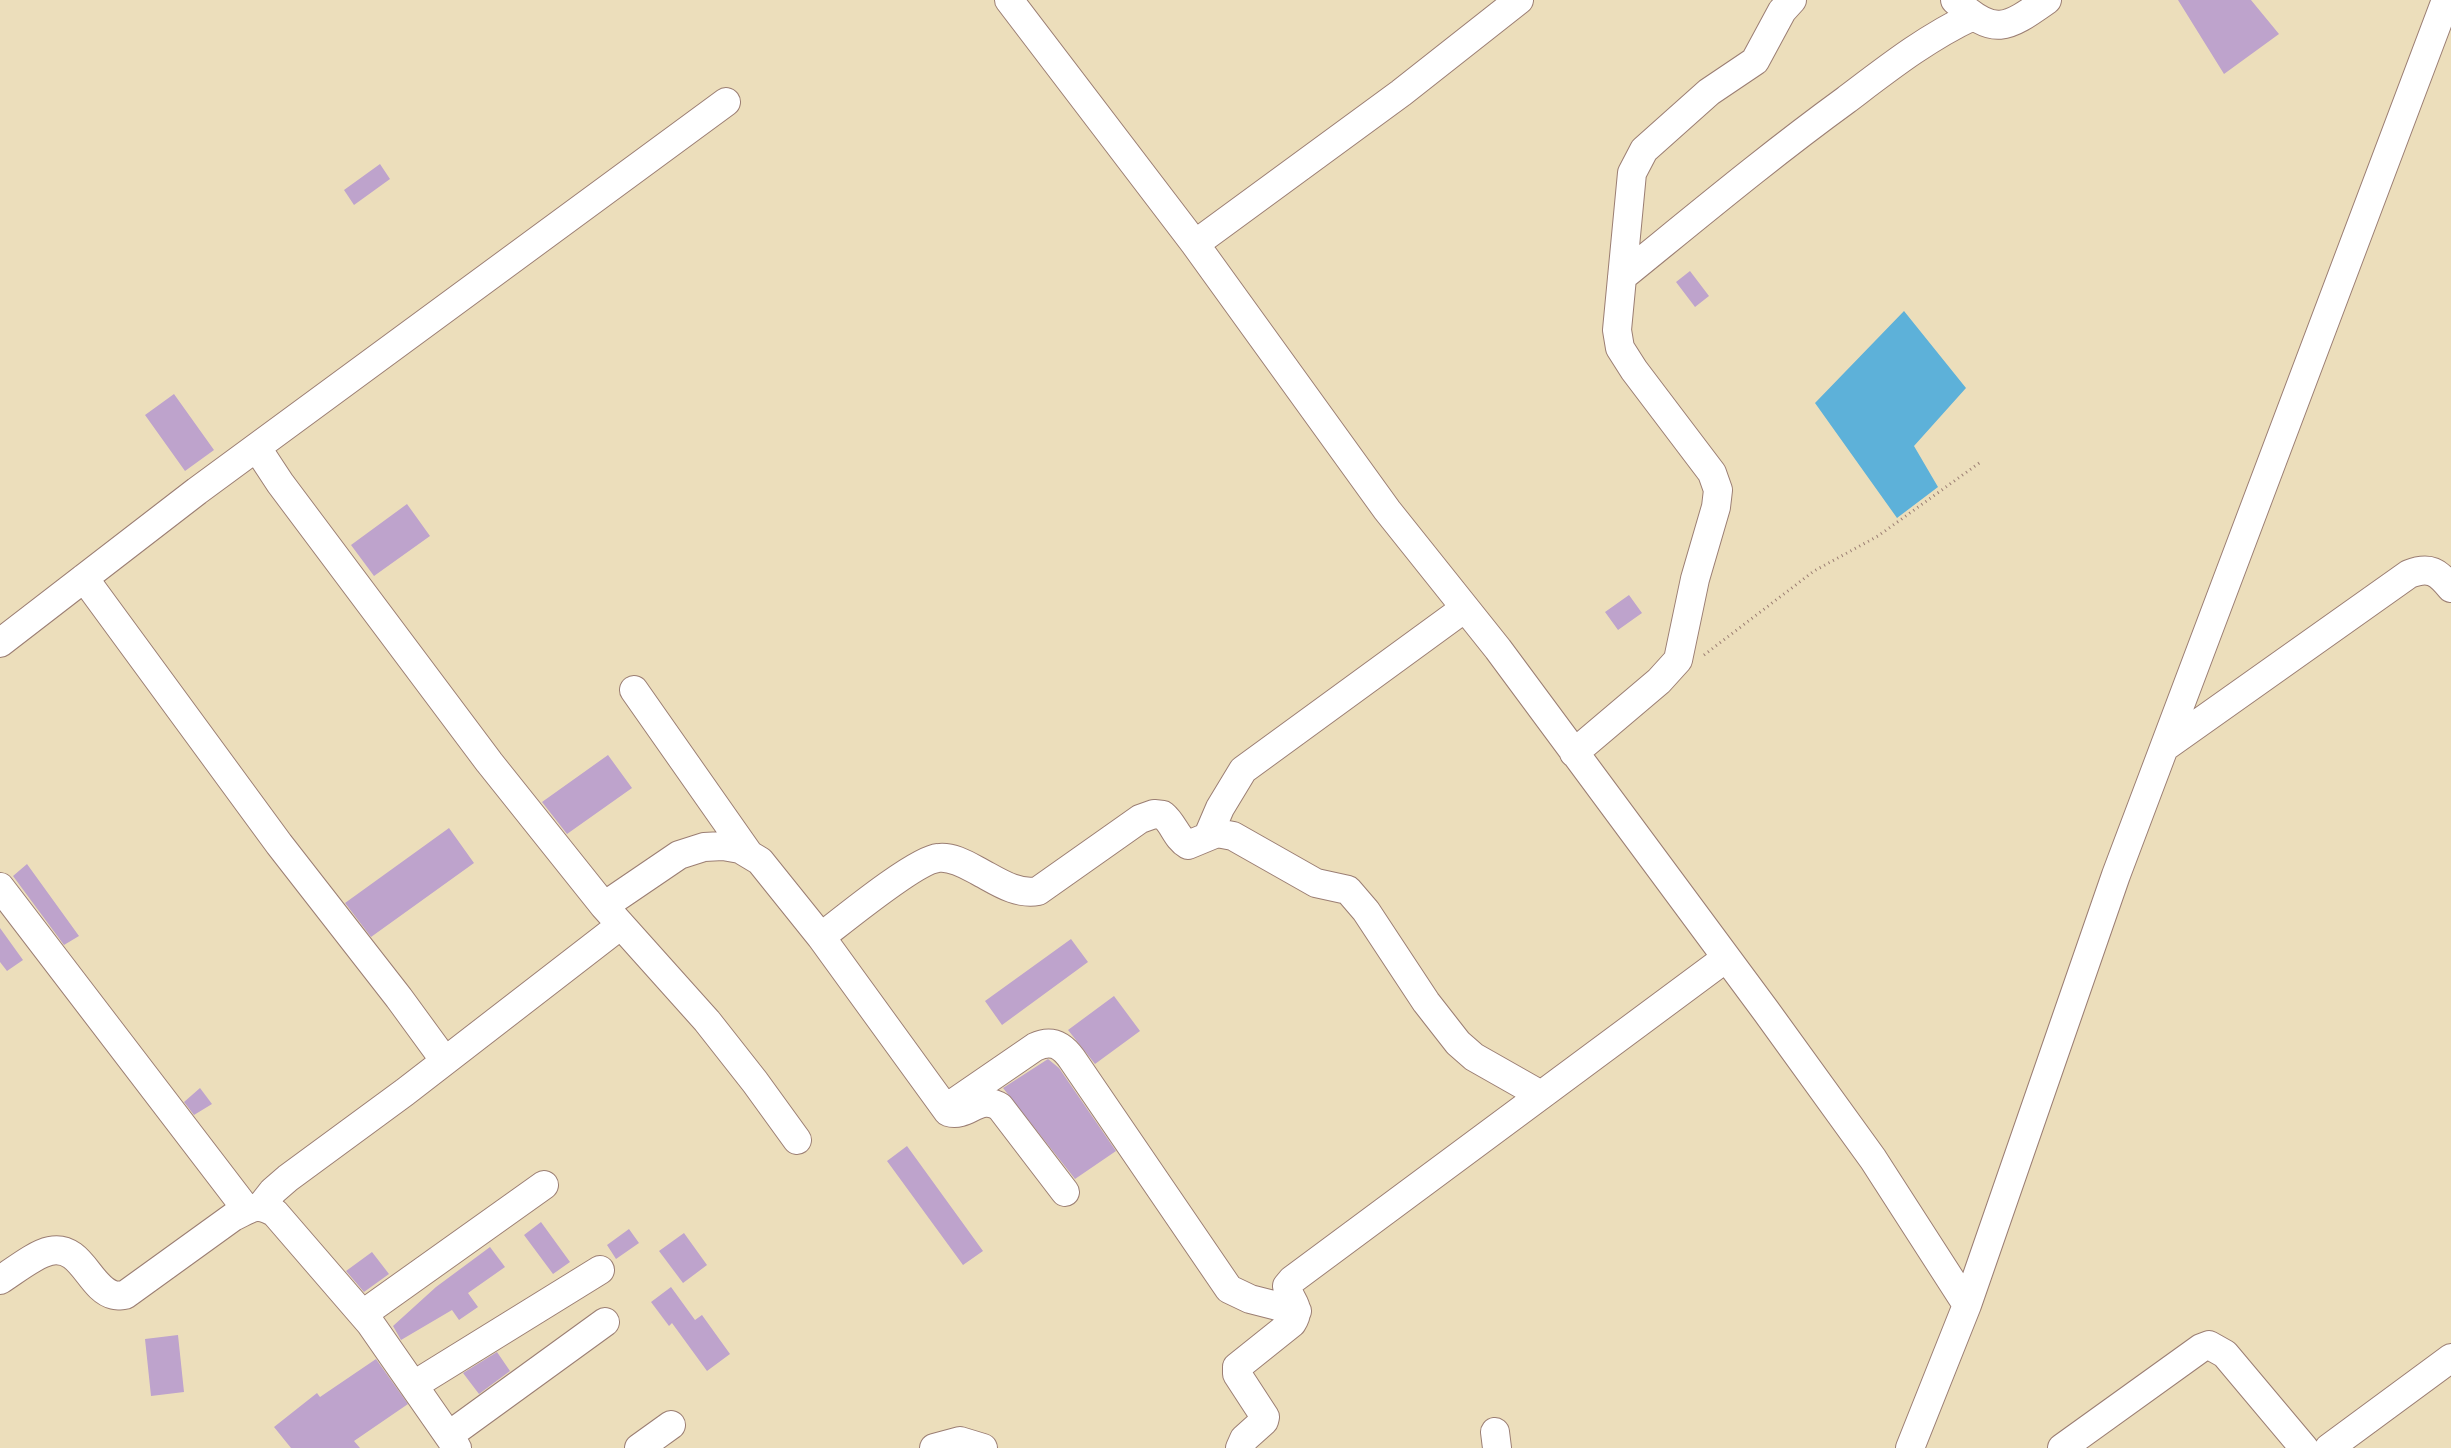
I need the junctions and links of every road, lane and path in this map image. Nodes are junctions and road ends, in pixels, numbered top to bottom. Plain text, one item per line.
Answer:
1 (1009, 0) edge
2 (1519, 0) edge
3 (1792, 0) edge
4 (2047, 0) edge
5 (2446, 0) edge
6 (1964, 8) edge
7 (726, 102) dead end
8 (1195, 244) junction
9 (1622, 277) junction
10 (257, 448) junction
11 (1982, 461) dead end
12 (84, 578) junction
13 (2451, 588) edge
14 (1465, 608) junction
15 (0, 643) edge
16 (1672, 668) junction
17 (634, 690) dead end
18 (2165, 747) junction
19 (1574, 753) junction
20 (1208, 836) junction
21 (749, 854) junction
22 (0, 888) edge
23 (612, 916) junction
24 (821, 936) junction
25 (1726, 958) junction
26 (445, 1061) junction
27 (1541, 1095) junction
28 (945, 1109) junction
29 (797, 1140) dead end
30 (544, 1185) dead end
31 (1065, 1192) dead end
32 (255, 1208) junction
33 (600, 1270) dead end
34 (0, 1280) edge
35 (1967, 1305) junction
36 (1298, 1311) junction
37 (363, 1314) junction
38 (605, 1322) dead end
39 (2451, 1358) edge
40 (414, 1385) junction
41 (671, 1425) dead end
42 (458, 1438) edge
43 (639, 1448) edge
44 (934, 1448) edge
45 (983, 1448) edge
46 (1240, 1448) edge
47 (1910, 1448) edge
48 (2062, 1448) edge
49 (2304, 1448) edge
50 (2329, 1448) edge

1 - 8 street
2 - 8 street
3 - 9 street
4 - 6 street
5 - 18 street
6 - 9 street
7 - 10 street
8 - 14 street
9 - 16 street
10 - 12 street
10 - 23 street
11 - 16 path
12 - 15 street
12 - 26 street
13 - 18 street
14 - 19 street
14 - 20 street
16 - 19 street
17 - 21 street
18 - 35 street
19 - 25 street
20 - 24 street
20 - 27 street
21 - 23 street
21 - 24 street
22 - 32 street
23 - 26 street
23 - 29 street
24 - 28 street
25 - 27 street
25 - 35 street
26 - 32 street
27 - 36 street
28 - 31 street
28 - 36 street
30 - 37 street
32 - 34 street
32 - 37 street
33 - 40 street
35 - 47 street
36 - 46 street
37 - 40 street
38 - 42 street
39 - 50 street
40 - 42 street
41 - 43 street
44 - 45 street
48 - 49 street

